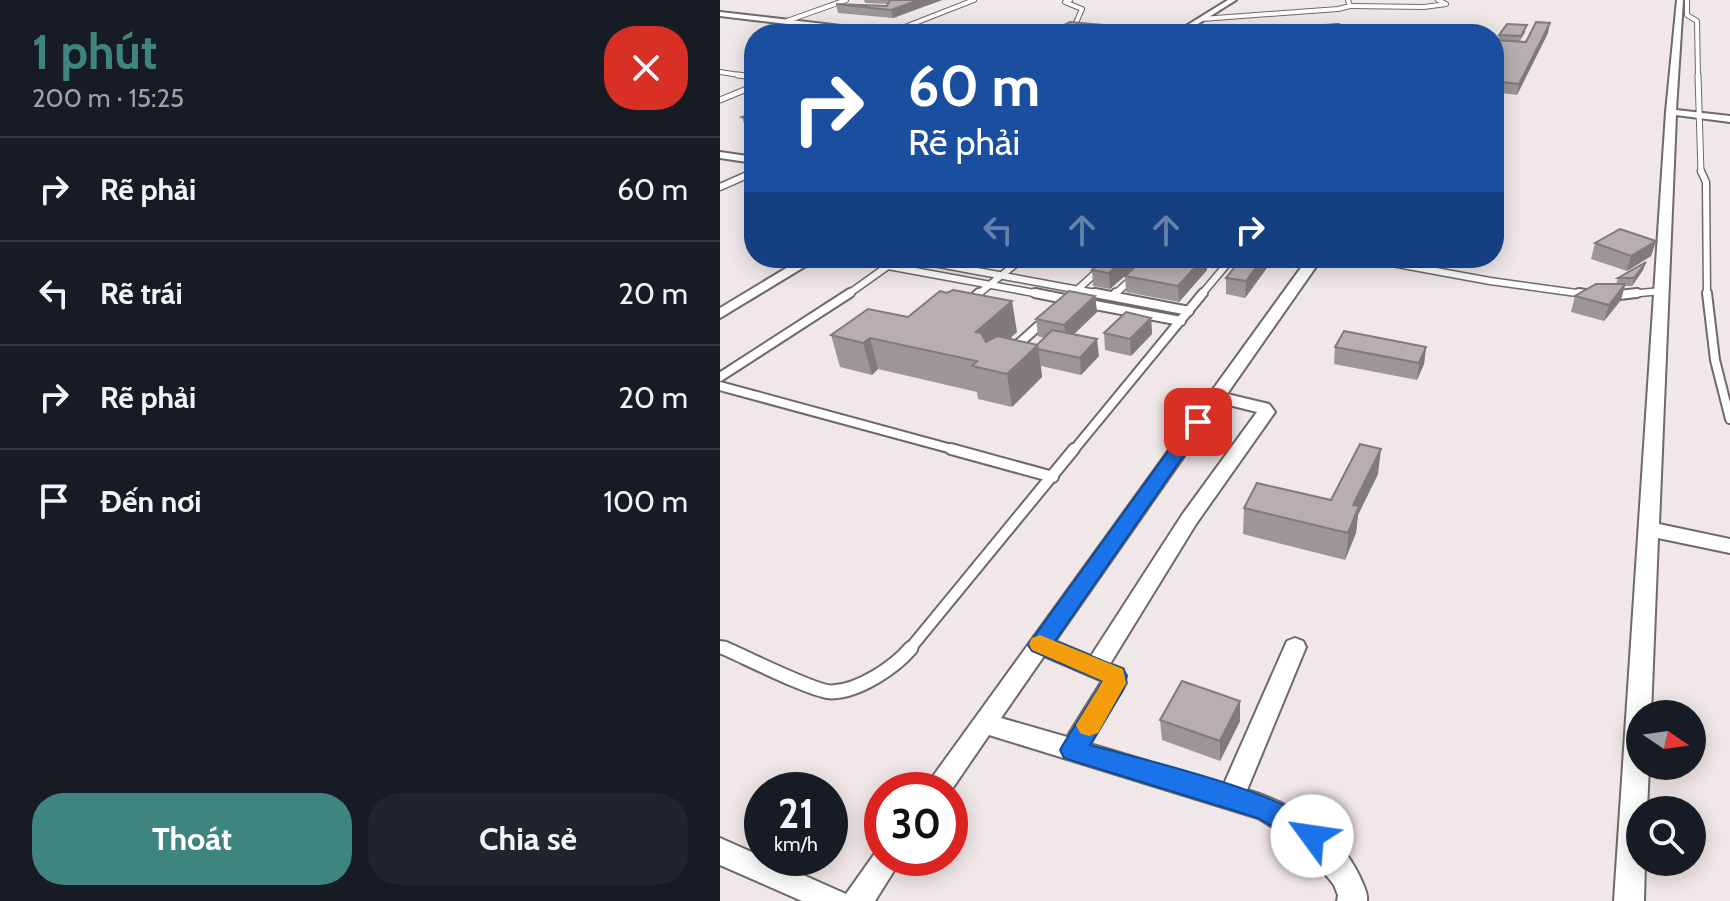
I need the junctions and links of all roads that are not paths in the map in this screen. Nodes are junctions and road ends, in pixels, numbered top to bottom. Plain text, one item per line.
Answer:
1 (846, 0) edge
2 (974, 0) edge
3 (1070, 0) edge
4 (1233, 0) edge
5 (1438, 0) edge
6 (1680, 0) edge
7 (1687, 0) edge
8 (1349, 3) edge
9 (828, 6) junction
10 (843, 8) edge
11 (720, 14) edge
12 (1202, 19) junction
13 (787, 21) junction
14 (811, 24) edge
15 (914, 24) edge
16 (1075, 24) edge
17 (1194, 24) edge
18 (720, 72) edge
19 (744, 76) edge
20 (744, 90) edge
21 (720, 100) edge
22 (1671, 112) junction
23 (1699, 115) junction
24 (1730, 119) edge
25 (720, 155) edge
26 (744, 159) edge
27 (744, 178) edge
28 (723, 191) edge
29 (796, 268) edge
30 (885, 268) edge
31 (899, 268) edge
32 (958, 268) edge
33 (1011, 268) edge
34 (1101, 268) edge
35 (1144, 268) edge
36 (1224, 268) edge
37 (1308, 268) edge
38 (1419, 268) edge
39 (1001, 276) junction
40 (990, 285) junction
41 (1077, 290) junction
42 (1662, 291) junction
43 (1113, 296) junction
44 (1068, 300) junction
45 (961, 309) edge
46 (1189, 311) junction
47 (720, 314) edge
48 (1181, 321) junction
49 (1004, 357) edge
50 (720, 377) edge
51 (720, 386) edge
52 (1216, 397) junction
53 (1730, 419) edge
54 (1053, 477) junction
55 (1649, 529) junction
56 (1730, 546) edge
57 (1040, 645) junction
58 (720, 646) edge
59 (1295, 647) dead end
60 (1096, 667) junction
61 (984, 723) junction
62 (1073, 750) junction
63 (949, 772) edge
64 (1231, 798) junction
65 (720, 851) edge
66 (875, 876) edge
67 (835, 901) edge
68 (858, 901) edge
69 (1352, 901) edge
70 (1629, 901) edge

1 - 9 lane
2 - 15 lane
3 - 16 lane
4 - 12 street
5 - 8 lane
6 - 22 street
7 - 23 lane
8 - 12 lane
9 - 10 lane
9 - 13 lane
11 - 13 street
12 - 17 street
13 - 14 street
18 - 19 lane
20 - 21 lane
22 - 23 street
22 - 42 street
23 - 24 street
23 - 53 lane
25 - 26 street
27 - 28 lane
29 - 47 street
30 - 50 lane
31 - 40 lane
32 - 39 lane
33 - 39 lane
34 - 41 lane
35 - 43 lane
36 - 46 lane
37 - 52 street
38 - 42 lane
39 - 40 lane
39 - 41 lane
40 - 44 lane
40 - 45 lane
41 - 43 lane
42 - 55 street
43 - 46 lane
44 - 48 lane
44 - 49 lane
46 - 48 lane
48 - 54 lane
51 - 54 lane
52 - 57 street
52 - 60 street
54 - 58 lane
55 - 56 street
55 - 70 street
57 - 60 street
57 - 61 street
59 - 64 street
60 - 62 street
61 - 62 street
61 - 63 street
62 - 64 street
64 - 69 street
65 - 67 street
66 - 68 street

